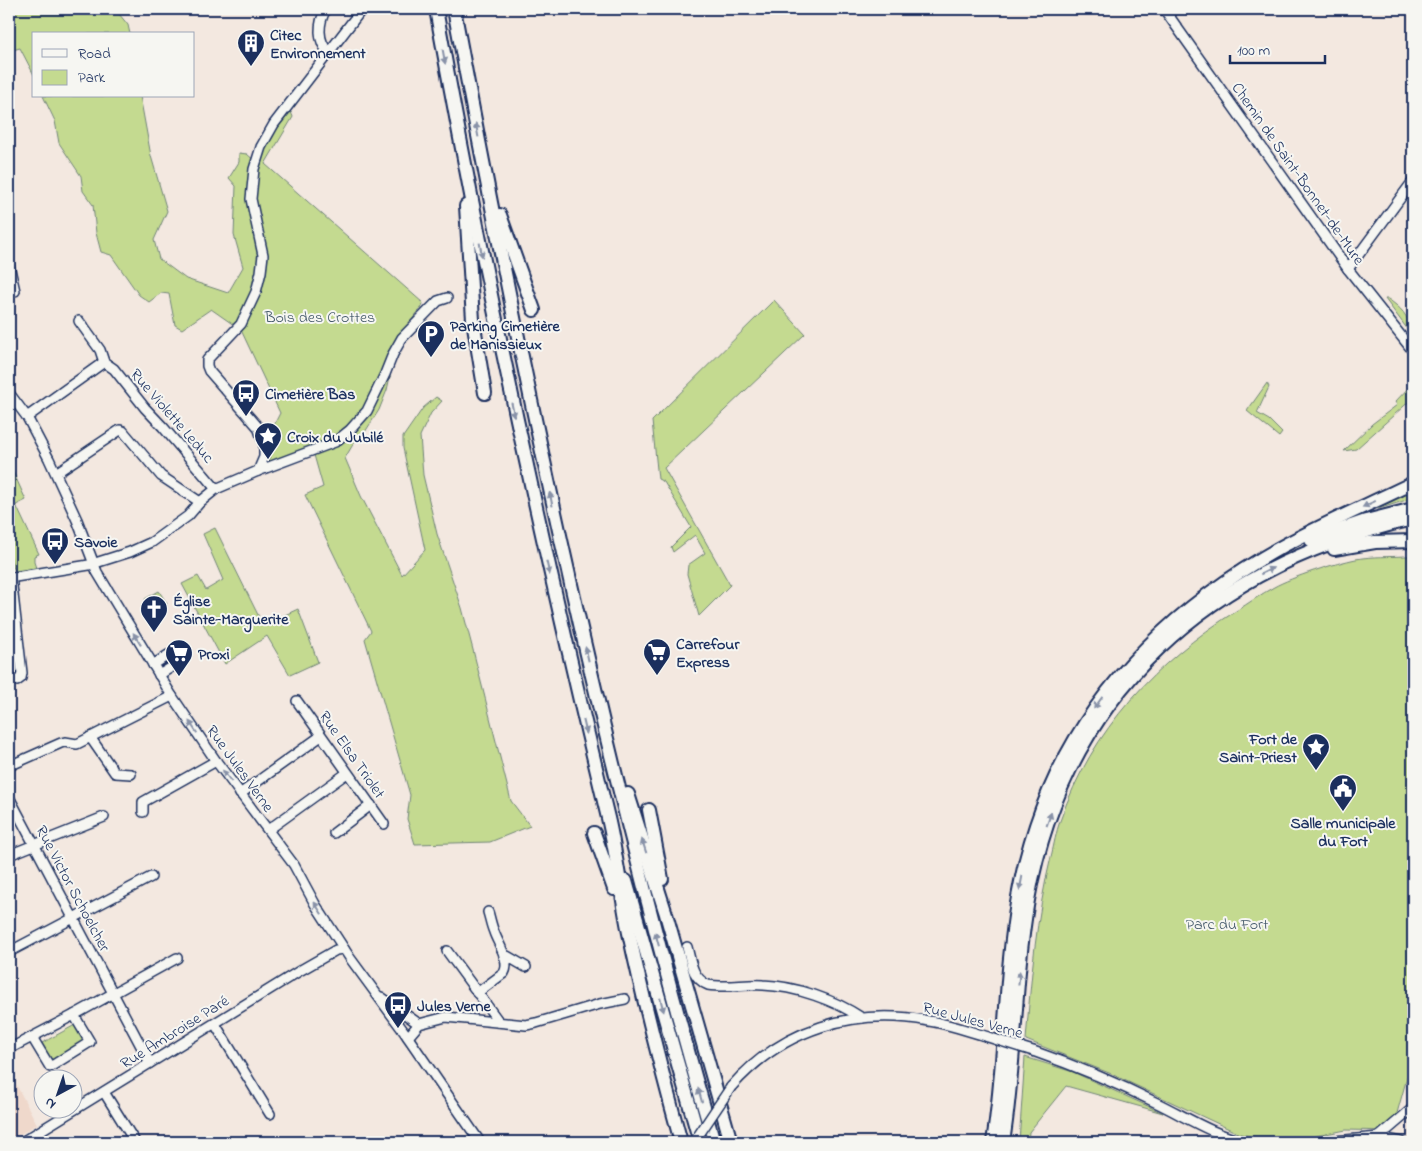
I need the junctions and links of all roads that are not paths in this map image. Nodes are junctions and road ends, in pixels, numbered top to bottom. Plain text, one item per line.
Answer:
1 (326, 9) edge
2 (362, 9) edge
3 (436, 9) edge
4 (454, 9) edge
5 (1164, 9) edge
6 (329, 53) junction
7 (462, 151) junction
8 (486, 178) junction
9 (1413, 182) edge
10 (9, 265) edge
11 (1348, 269) junction
12 (15, 290) dead end
13 (447, 298) dead end
14 (534, 310) dead end
15 (79, 321) dead end
16 (1413, 351) edge
17 (104, 362) junction
18 (9, 393) edge
19 (486, 394) dead end
20 (27, 417) junction
21 (258, 471) junction
22 (56, 474) junction
23 (1413, 483) edge
24 (216, 489) junction
25 (200, 502) junction
26 (1413, 509) edge
27 (1413, 519) edge
28 (1413, 541) edge
29 (1302, 555) junction
30 (94, 564) junction
31 (10, 578) edge
32 (1221, 586) junction
33 (153, 665) junction
34 (159, 675) junction
35 (9, 677) edge
36 (172, 696) junction
37 (297, 701) dead end
38 (598, 702) junction
39 (321, 736) junction
40 (90, 738) junction
41 (216, 761) junction
42 (9, 766) edge
43 (347, 773) junction
44 (131, 774) dead end
45 (240, 794) junction
46 (9, 797) edge
47 (371, 806) junction
48 (649, 810) dead end
49 (143, 812) dead end
50 (104, 817) dead end
51 (609, 823) junction
52 (384, 824) dead end
53 (268, 830) junction
54 (334, 833) dead end
55 (594, 833) dead end
56 (34, 845) junction
57 (9, 855) edge
58 (151, 878) dead end
59 (488, 912) dead end
60 (73, 918) junction
61 (629, 932) junction
62 (681, 945) junction
63 (344, 949) junction
64 (447, 951) dead end
65 (9, 952) edge
66 (504, 956) junction
67 (177, 958) dead end
68 (526, 966) dead end
69 (477, 993) junction
70 (113, 994) junction
71 (378, 996) junction
72 (625, 999) dead end
73 (74, 1015) junction
74 (1006, 1015) junction
75 (862, 1018) junction
76 (498, 1022) junction
77 (215, 1024) junction
78 (420, 1024) junction
79 (32, 1037) junction
80 (408, 1037) junction
81 (9, 1049) edge
82 (1012, 1062) junction
83 (150, 1063) junction
84 (104, 1092) junction
85 (1413, 1108) edge
86 (270, 1114) dead end
87 (1379, 1137) junction
88 (22, 1142) edge
89 (135, 1142) edge
90 (480, 1142) edge
91 (681, 1142) edge
92 (694, 1142) edge
93 (700, 1142) edge
94 (714, 1142) edge
95 (731, 1142) edge
96 (985, 1142) edge
97 (993, 1142) edge
98 (1004, 1142) edge
99 (1010, 1142) edge
100 (1245, 1142) edge
101 (1324, 1142) edge
102 (1402, 1142) edge

1 - 6 street
2 - 6 street
3 -> 7 highway
8 -> 4 highway
5 - 11 street, Chemin de Saint-Bonnet-de-Mure
6 - 21 street
7 - 19 highway
7 -> 51 highway
8 - 14 highway
38 -> 8 highway
9 - 11 street
10 - 12 street
11 - 16 street, Chemin de Saint-Bonnet-de-Mure
13 - 21 street
15 - 17 street, Rue Violette Leduc
17 - 20 street
17 - 24 street, Rue Violette Leduc
18 - 20 street, Rue Jules Verne
20 - 22 street, Rue Jules Verne
21 - 24 street
22 - 25 street
22 - 30 street, Rue Jules Verne
23 -> 32 highway
24 - 25 street
25 - 30 street
26 - 32 highway
27 - 29 highway
28 - 29 highway
82 -> 29 highway
30 - 31 street
33 -> 30 street, Rue Jules Verne
31 - 35 street
32 -> 74 highway
33 - 34 street, Rue Jules Verne
33 - 34 street
34 - 36 street, Rue Jules Verne
36 - 40 street
41 -> 36 street, Rue Jules Verne
37 - 39 street, Rue Elsa Triolet
62 -> 38 highway
94 -> 38 highway
39 - 43 street, Rue Elsa Triolet
39 - 45 street
40 - 42 street
40 - 44 street
45 -> 41 street, Rue Jules Verne
41 - 49 street
43 - 47 street, Rue Elsa Triolet
43 - 53 street
45 - 53 street, Rue Jules Verne
46 - 56 street, Rue Victor Schoelcher
47 - 52 street, Rue Elsa Triolet
47 - 54 street
48 - 62 highway
50 - 56 street
51 - 61 highway
51 -> 93 highway
63 -> 53 street, Rue Jules Verne
55 - 61 highway
56 - 57 street
56 - 60 street, Rue Victor Schoelcher
58 - 60 street
59 - 66 street
60 - 65 street
60 - 70 street, Rue Victor Schoelcher
61 - 91 highway
62 - 75 street
62 - 95 highway
63 - 71 street, Rue Jules Verne
63 - 77 street, Rue Ambroise Paré
64 - 69 street
66 - 68 street
66 - 69 street
67 - 70 street
69 - 76 street
70 - 73 street
70 - 83 street, Rue Victor Schoelcher
71 - 78 street
71 - 80 street, Rue Jules Verne
72 - 76 street
73 - 79 street
73 - 79 street
74 - 96 highway
74 - 97 highway
75 - 92 street, Rue Jules Verne, bridge
75 - 100 street, Rue Jules Verne, bridge
76 - 78 street
77 - 83 street, Rue Ambroise Paré
77 - 86 street
78 - 80 street
79 - 81 street
80 - 90 street, Rue Jules Verne
82 - 98 highway
82 - 99 highway
83 - 84 street, Rue Ambroise Paré
84 - 88 street, Rue Ambroise Paré
84 - 89 street
85 - 87 street
87 - 101 street
87 - 102 street

